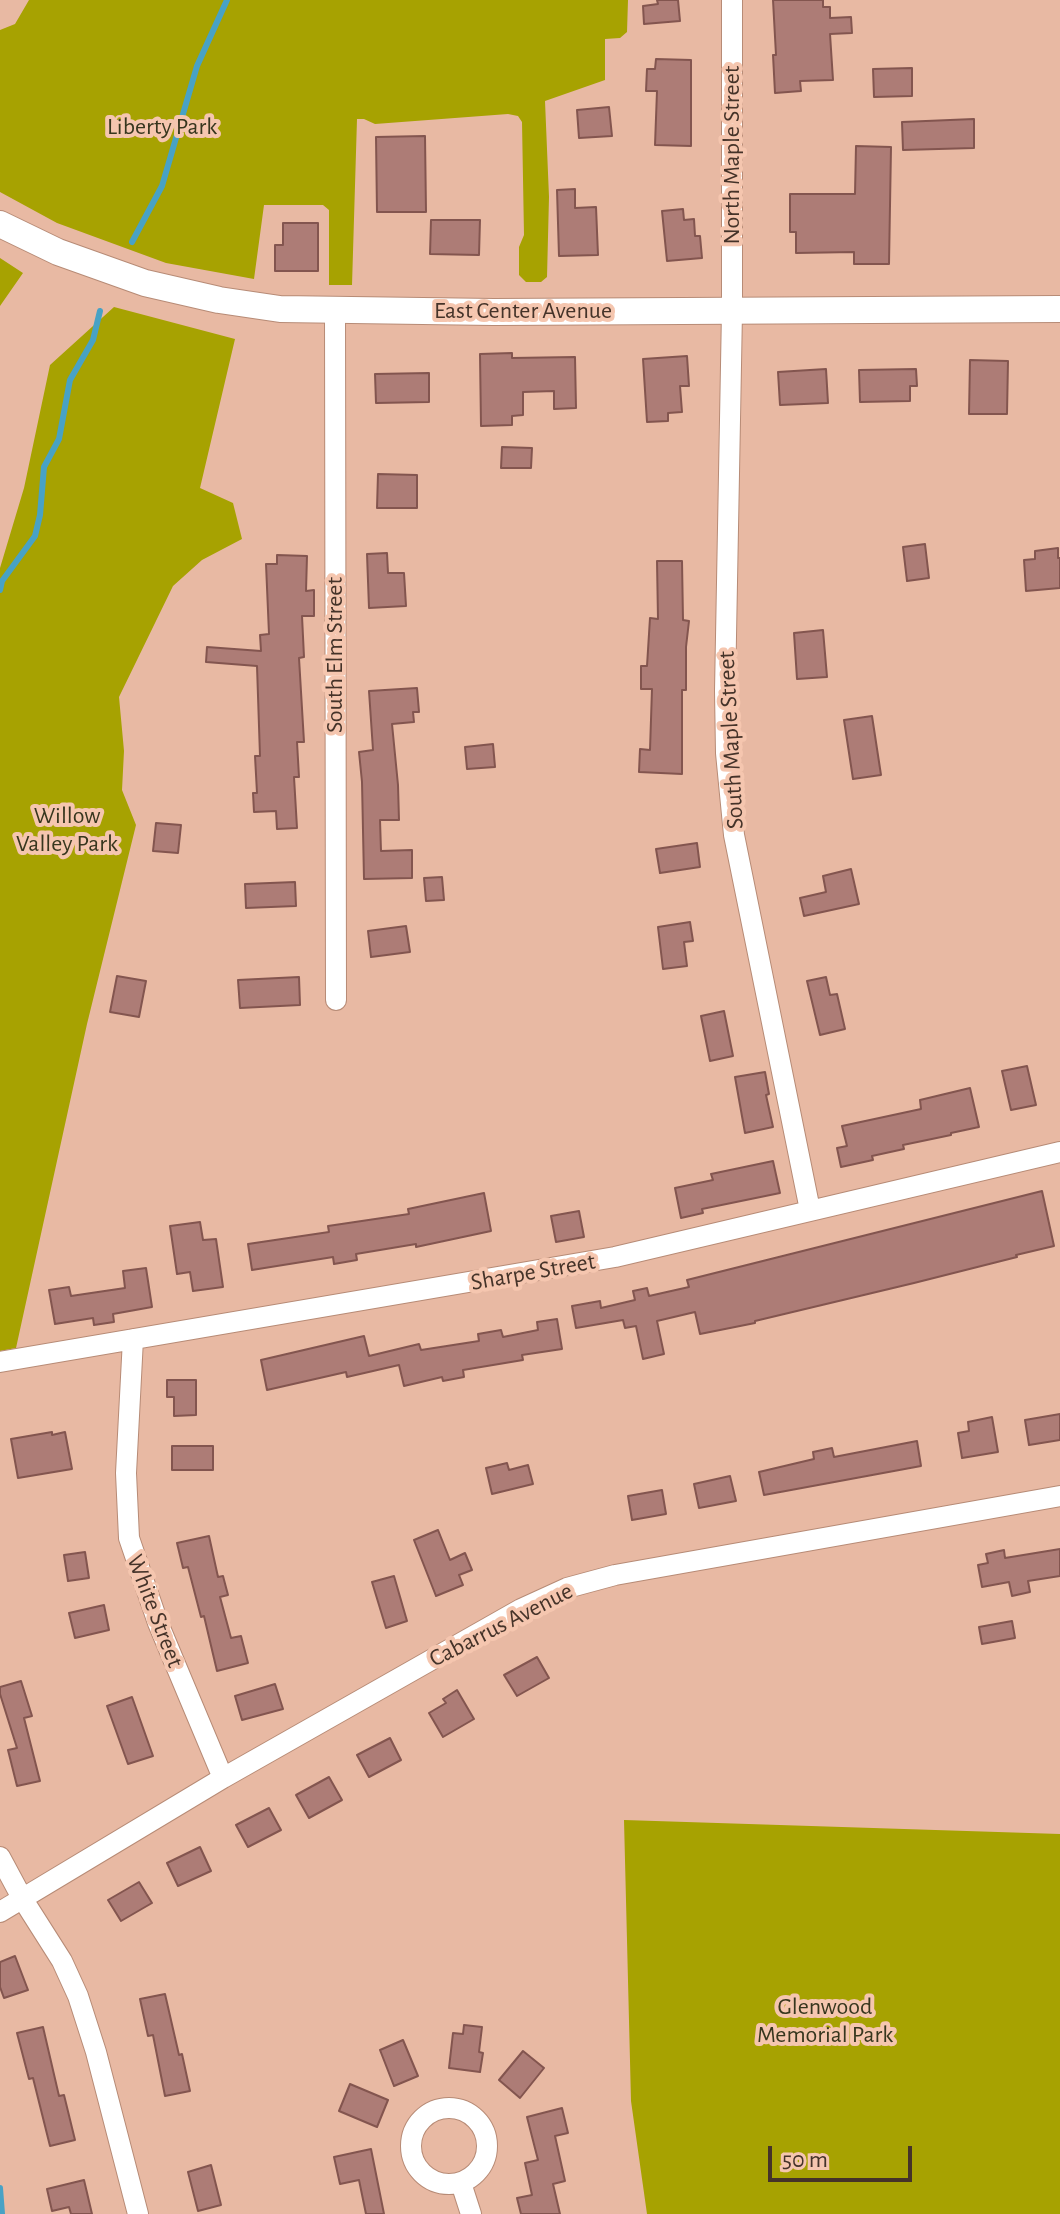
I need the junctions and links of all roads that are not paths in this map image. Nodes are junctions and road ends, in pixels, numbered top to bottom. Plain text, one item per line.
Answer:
1 (732, 0) edge
2 (0, 224) edge
3 (1060, 309) edge
4 (335, 310) junction
5 (732, 311) junction
6 (336, 1000) dead end
7 (1060, 1152) edge
8 (810, 1210) junction
9 (133, 1339) junction
10 (0, 1362) edge
11 (1060, 1496) edge
12 (223, 1778) junction
13 (0, 1857) edge
14 (22, 1898) junction
15 (0, 1912) edge
16 (461, 2183) dead end
17 (138, 2214) edge
18 (471, 2214) edge

1 - 5 street, North Maple Street
2 - 4 street, East Center Avenue
3 - 5 street, East Center Avenue
4 - 5 street, East Center Avenue
4 - 6 street, South Elm Street
5 - 8 street, South Maple Street
7 - 8 street, Sharpe Street
8 - 9 street, Sharpe Street
9 - 10 street, Sharpe Street
9 - 12 street, White Street
11 - 12 street, Cabarrus Avenue
12 - 14 street, Cabarrus Avenue
13 - 14 street
14 - 15 street, Cabarrus Avenue
14 - 17 street
16 - 18 street

